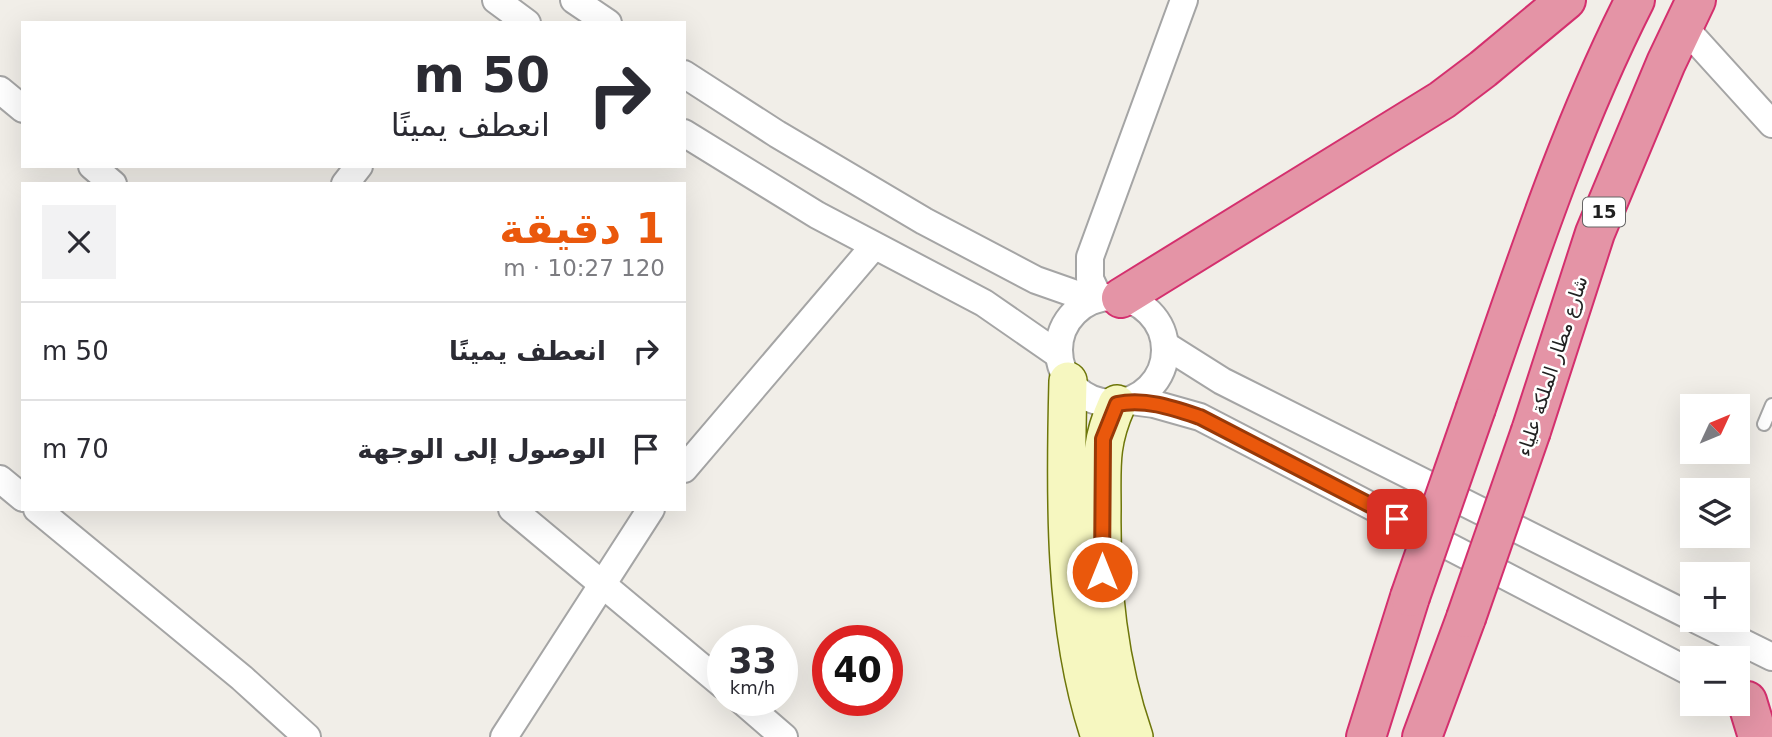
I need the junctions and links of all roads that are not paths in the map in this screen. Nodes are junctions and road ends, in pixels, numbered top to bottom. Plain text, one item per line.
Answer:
1 (574, 0) edge
2 (1184, 0) edge
3 (1566, 0) edge
4 (1636, 0) edge
5 (499, 7) edge
6 (1690, 13) edge
7 (524, 21) edge
8 (605, 21) edge
9 (686, 75) edge
10 (0, 90) edge
11 (21, 107) edge
12 (1772, 124) edge
13 (686, 133) edge
14 (94, 168) edge
15 (357, 168) edge
16 (111, 182) edge
17 (347, 182) edge
18 (874, 246) junction
19 (1104, 299) junction
20 (1166, 345) junction
21 (1063, 368) junction
22 (1124, 402) junction
23 (1772, 405) edge
24 (1764, 424) dead end
25 (686, 467) edge
26 (0, 479) edge
27 (21, 496) edge
28 (39, 511) edge
29 (514, 511) edge
30 (650, 511) edge
31 (603, 585) junction
32 (1680, 611) edge
33 (1721, 632) edge
34 (1772, 657) edge
35 (1680, 667) edge
36 (707, 672) edge
37 (1752, 703) edge
38 (760, 716) edge
39 (307, 737) edge
40 (504, 737) edge
41 (784, 737) edge
42 (1100, 737) edge
43 (1133, 737) edge
44 (1366, 737) edge
45 (1422, 737) edge
46 (1758, 737) edge

1 - 8 street
2 - 19 street
3 - 19 highway
4 - 44 highway, bridge
5 - 7 street
6 - 12 street
6 - 45 highway, شارع مطار الملكة علياء / 15, bridge
9 - 19 street
10 - 11 street
13 - 18 street
14 - 16 street
15 - 17 street
18 - 21 street
18 - 25 street
19 - 20 street
19 - 21 street
20 - 22 street
20 - 32 street
21 - 22 street
21 - 42 street
22 - 35 street
22 - 43 street
23 - 24 lane
26 - 27 street
28 - 39 street
29 - 31 street
30 - 31 street
31 - 36 street
31 - 40 street
33 - 34 street
37 - 46 highway
38 - 41 street

